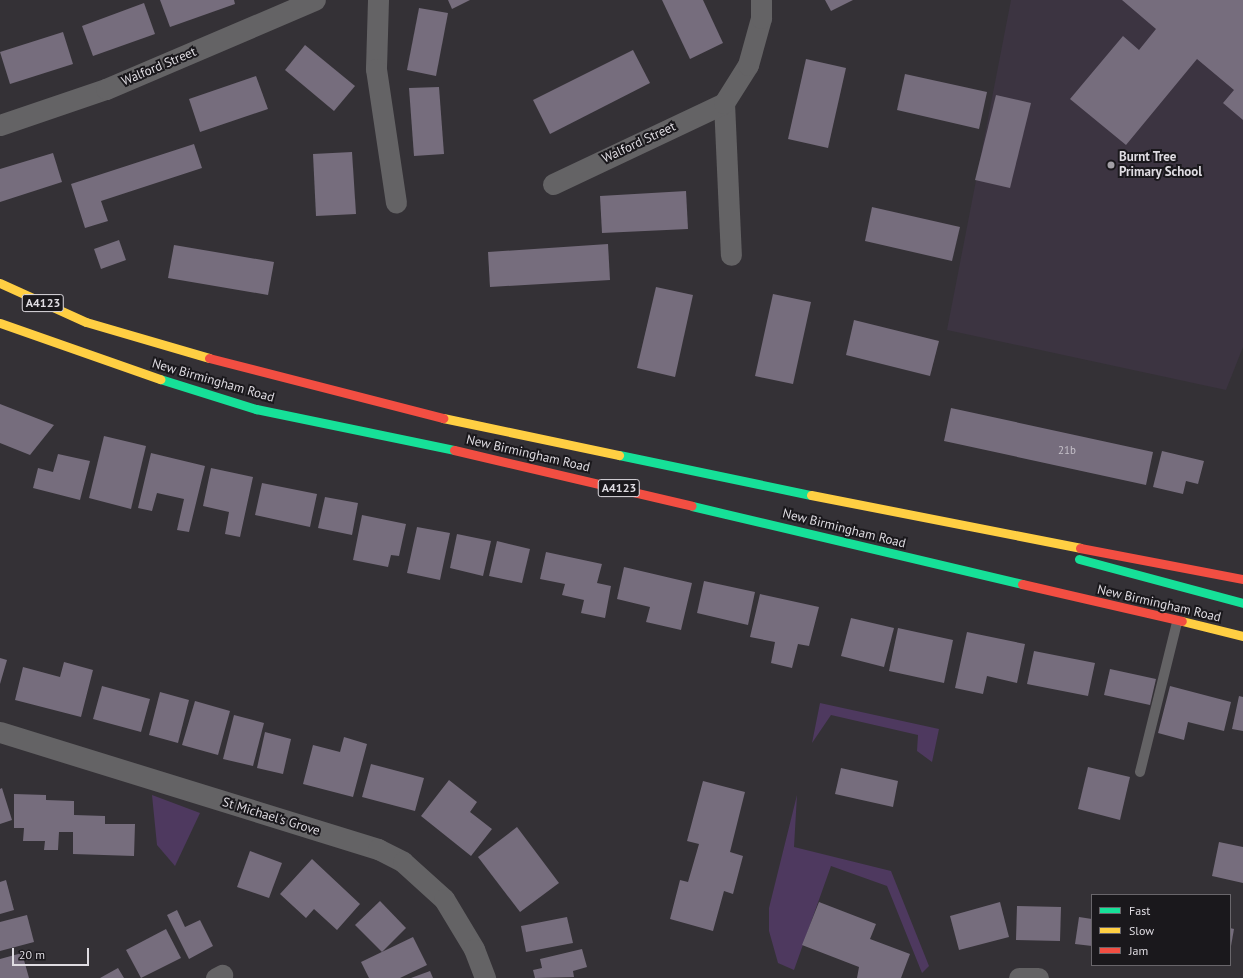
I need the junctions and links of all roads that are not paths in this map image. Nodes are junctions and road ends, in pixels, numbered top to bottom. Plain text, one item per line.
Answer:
1 (315, 0) edge
2 (378, 0) edge
3 (761, 0) edge
4 (724, 103) junction
5 (0, 125) edge
6 (553, 184) dead end
7 (396, 203) dead end
8 (731, 255) dead end
9 (0, 283) edge
10 (0, 323) edge
11 (258, 395) dead end
12 (256, 409) junction
13 (935, 521) junction
14 (1243, 579) edge
15 (1243, 603) edge
16 (1177, 622) junction
17 (1243, 636) edge
18 (0, 732) edge
19 (1140, 772) dead end
20 (485, 978) edge
21 (1019, 978) edge
22 (1038, 978) edge

1 - 5 street, Walford Street
2 - 7 street
3 - 4 street
4 - 6 street, Walford Street
4 - 8 street
9 - 13 highway, New Birmingham Road / A4123
10 - 12 highway, New Birmingham Road / A4123
11 - 12 highway
12 - 16 highway, New Birmingham Road / A4123
13 - 14 highway, New Birmingham Road / A4123
13 - 15 highway
16 - 17 highway, New Birmingham Road / A4123
16 - 19 lane
18 - 20 street, St Michael's Grove
21 - 22 street

